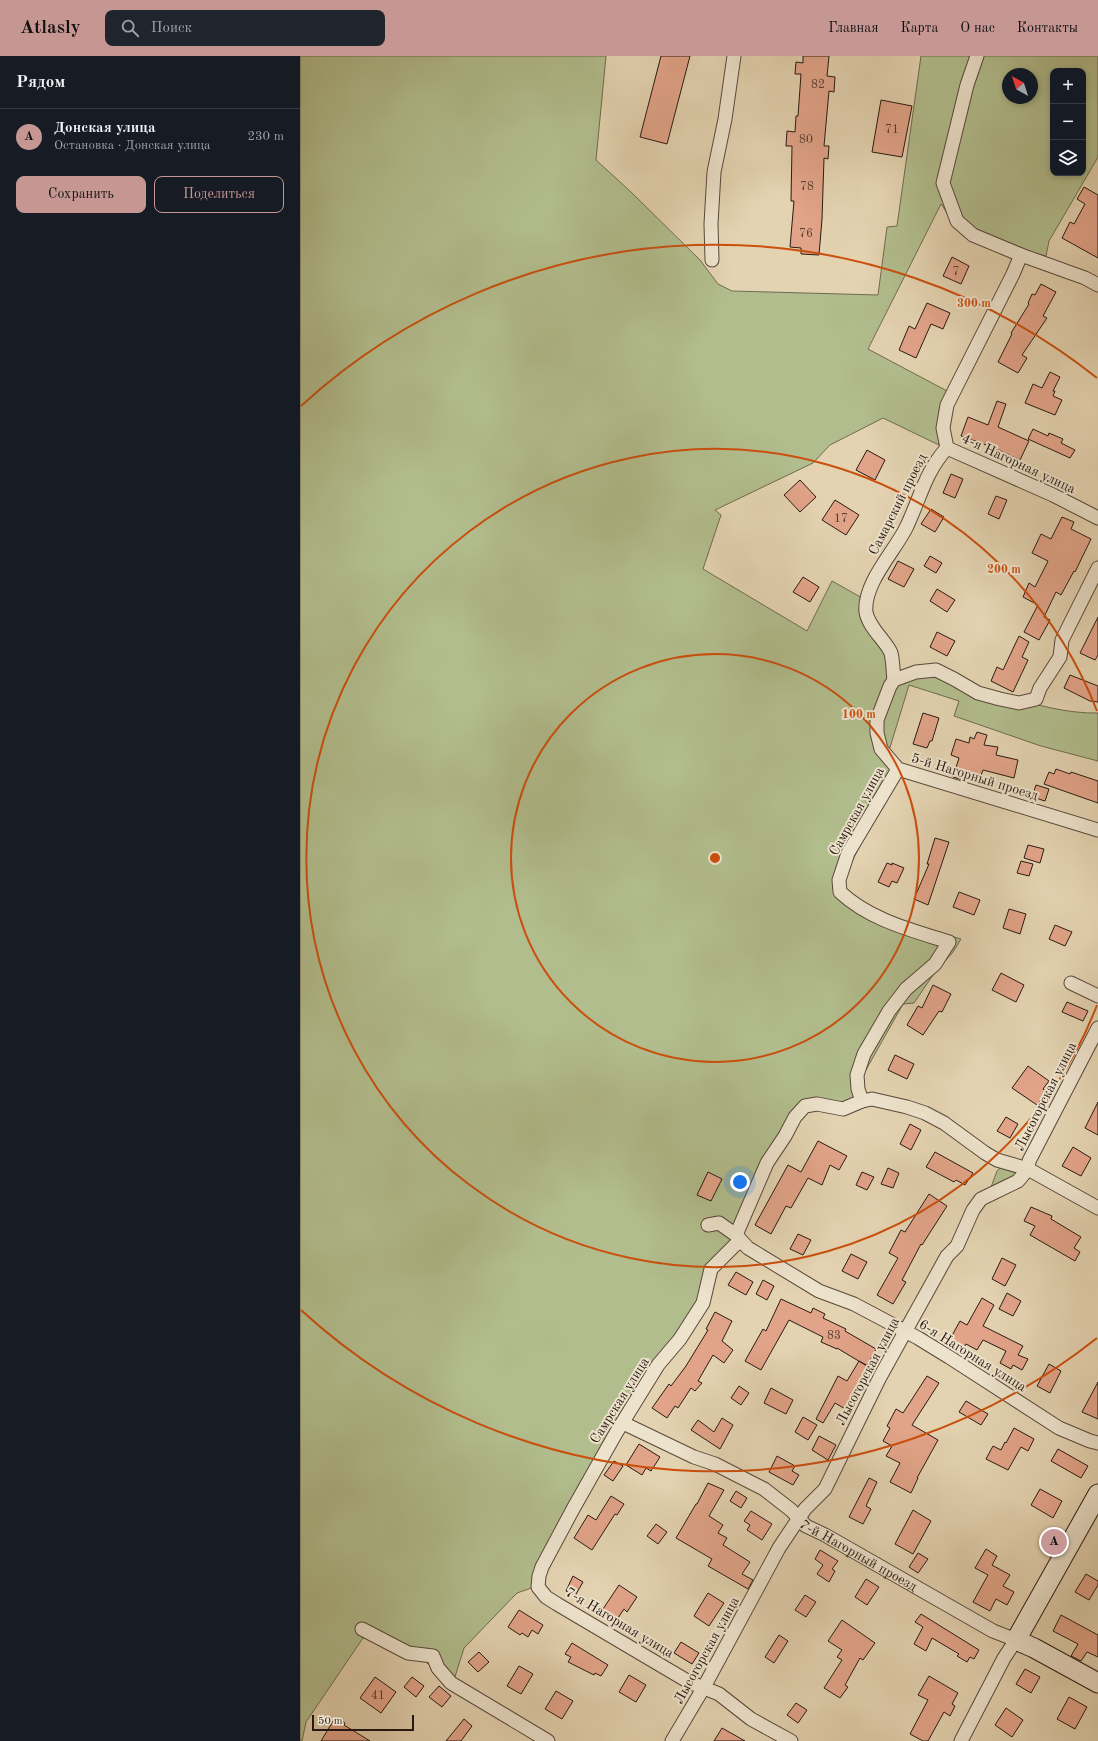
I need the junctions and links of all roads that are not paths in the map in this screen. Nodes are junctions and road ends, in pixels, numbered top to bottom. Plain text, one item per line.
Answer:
1 (734, 56) edge
2 (977, 56) edge
3 (1021, 255) junction
4 (712, 260) dead end
5 (1098, 285) edge
6 (948, 448) junction
7 (1098, 518) edge
8 (1098, 568) edge
9 (894, 680) junction
10 (898, 769) junction
11 (1098, 830) edge
12 (1071, 983) dead end
13 (1098, 996) edge
14 (1098, 1028) edge
15 (862, 1101) junction
16 (1028, 1169) junction
17 (1098, 1208) edge
18 (708, 1225) dead end
19 (739, 1238) junction
20 (906, 1332) junction
21 (623, 1424) junction
22 (1098, 1443) edge
23 (1098, 1494) edge
24 (799, 1518) junction
25 (538, 1587) joint
26 (362, 1629) dead end
27 (1016, 1640) junction
28 (1098, 1683) edge
29 (704, 1687) junction
30 (548, 1741) edge
31 (672, 1741) edge
32 (791, 1741) edge
33 (961, 1741) edge

1 - 4 street
2 - 3 street
3 - 5 street
3 - 6 street, Самарский проезд
6 - 7 street, 4-я Нагорная улица
6 - 9 street, Самарский проезд
8 - 9 street
9 - 10 street, 5-й Нагорный проезд
10 - 11 street, 5-й Нагорный проезд
10 - 15 street, Самрская улица
12 - 13 street
14 - 16 street, Лысогорская улица
15 - 16 street
15 - 19 street, Самрская улица
16 - 17 street
16 - 20 street, Лысогорская улица
18 - 19 street, 6-я Нагорная улица
19 - 20 street, 6-я Нагорная улица
19 - 21 street, Самрская улица
20 - 22 street, 6-я Нагорная улица
20 - 24 street, Лысогорская улица
21 - 24 street, 7-й Нагорный проезд
21 - 25 street, Самрская улица
23 - 27 street
24 - 27 street, 7-й Нагорный проезд
24 - 29 street, Лысогорская улица
25 - 29 street, 7-я Нагорная улица
26 - 30 street
27 - 28 street, 7-й Нагорный проезд
27 - 33 street
29 - 31 street, Лысогорская улица
29 - 32 street, 7-я Нагорная улица

